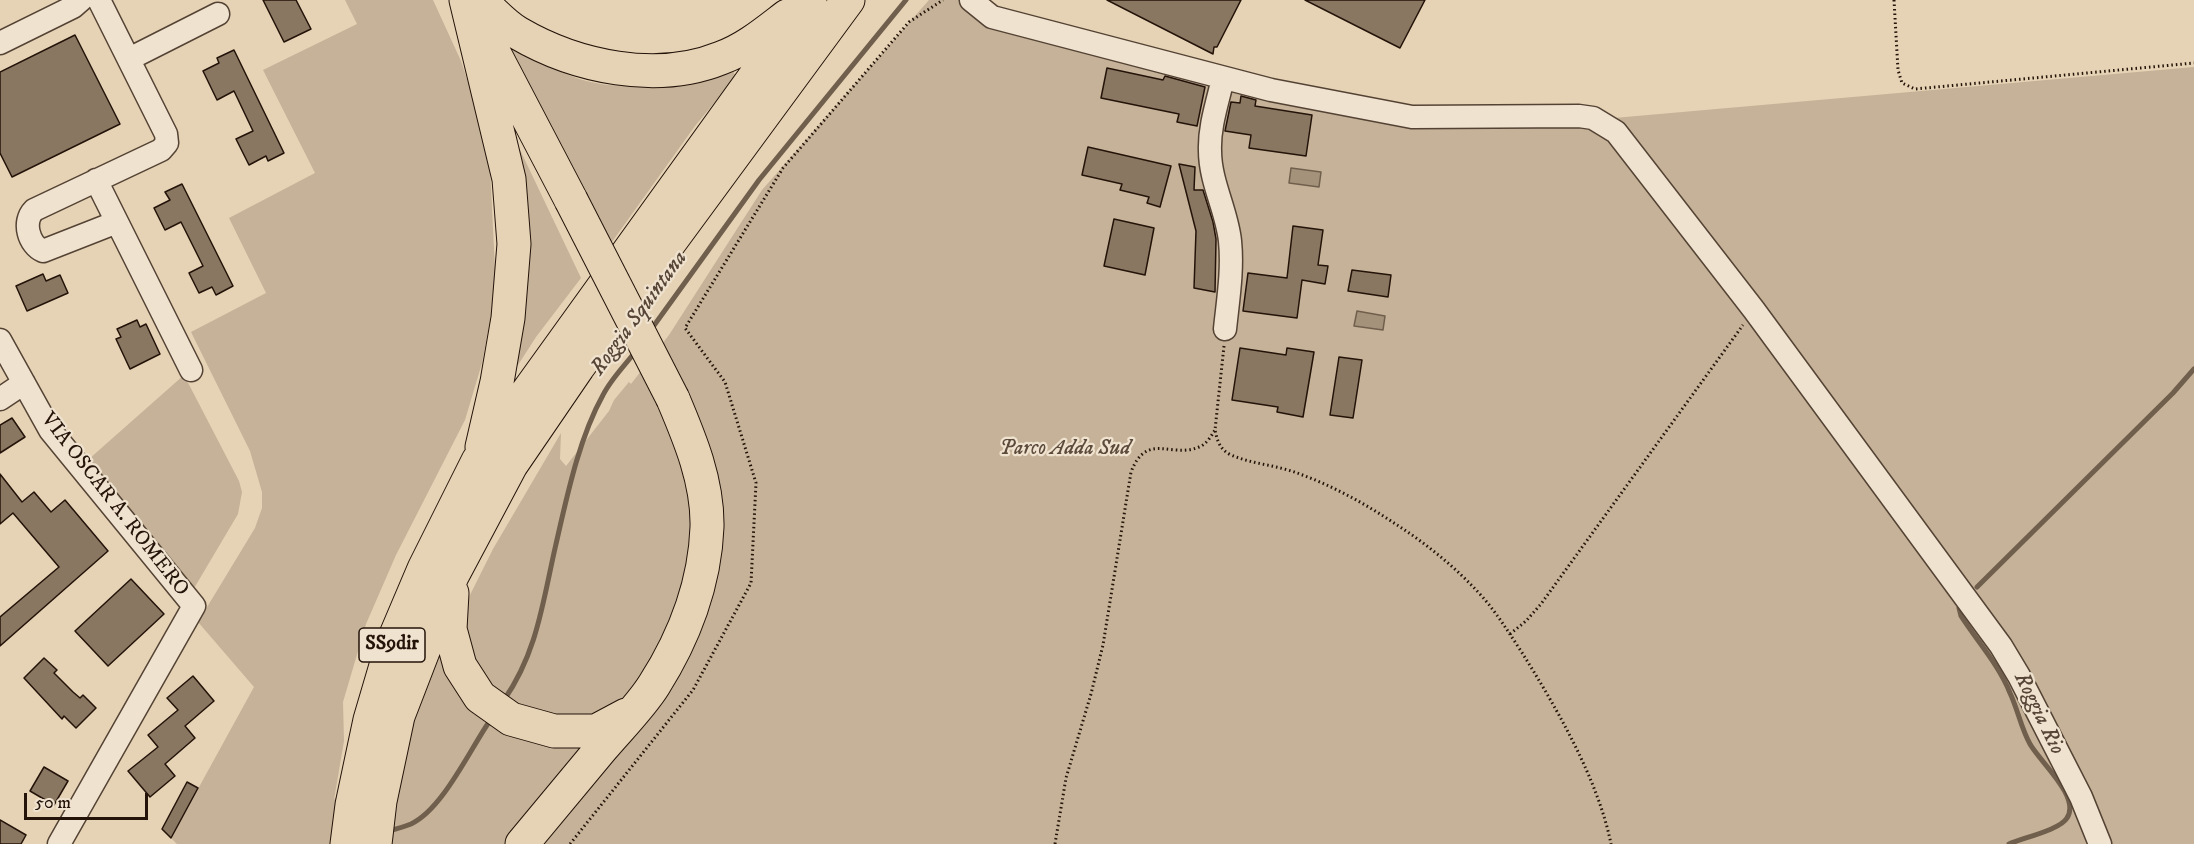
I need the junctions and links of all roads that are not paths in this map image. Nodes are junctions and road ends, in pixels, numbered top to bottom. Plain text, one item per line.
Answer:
1 (81, 0) edge
2 (99, 0) edge
3 (466, 0) edge
4 (480, 0) edge
5 (808, 0) edge
6 (848, 0) edge
7 (971, 0) edge
8 (218, 14) dead end
9 (0, 43) edge
10 (129, 59) junction
11 (1223, 78) junction
12 (96, 180) junction
13 (117, 222) junction
14 (1225, 329) road end
15 (0, 340) edge
16 (191, 370) dead end
17 (24, 383) junction
18 (0, 399) edge
19 (478, 461) junction
20 (452, 576) junction
21 (631, 712) junction
22 (59, 844) edge
23 (348, 844) edge
24 (375, 844) edge
25 (522, 844) edge
26 (2100, 844) edge

1 - 9 street
2 - 10 street
3 - 19 highway
3 - 21 highway, bridge
4 - 5 highway
5 - 19 highway, SS9dir
6 - 20 highway, SS9dir
7 - 11 street
8 - 10 street
10 - 12 street
11 - 14 street
11 - 26 street
12 - 13 street
12 - 13 street
13 - 16 street
15 - 17 street, VIA OSCAR A. ROMERO
17 - 18 street
17 - 22 street, VIA OSCAR A. ROMERO
19 - 23 highway, SS9dir
20 - 21 highway
20 - 24 highway, SS9dir
21 - 25 highway

